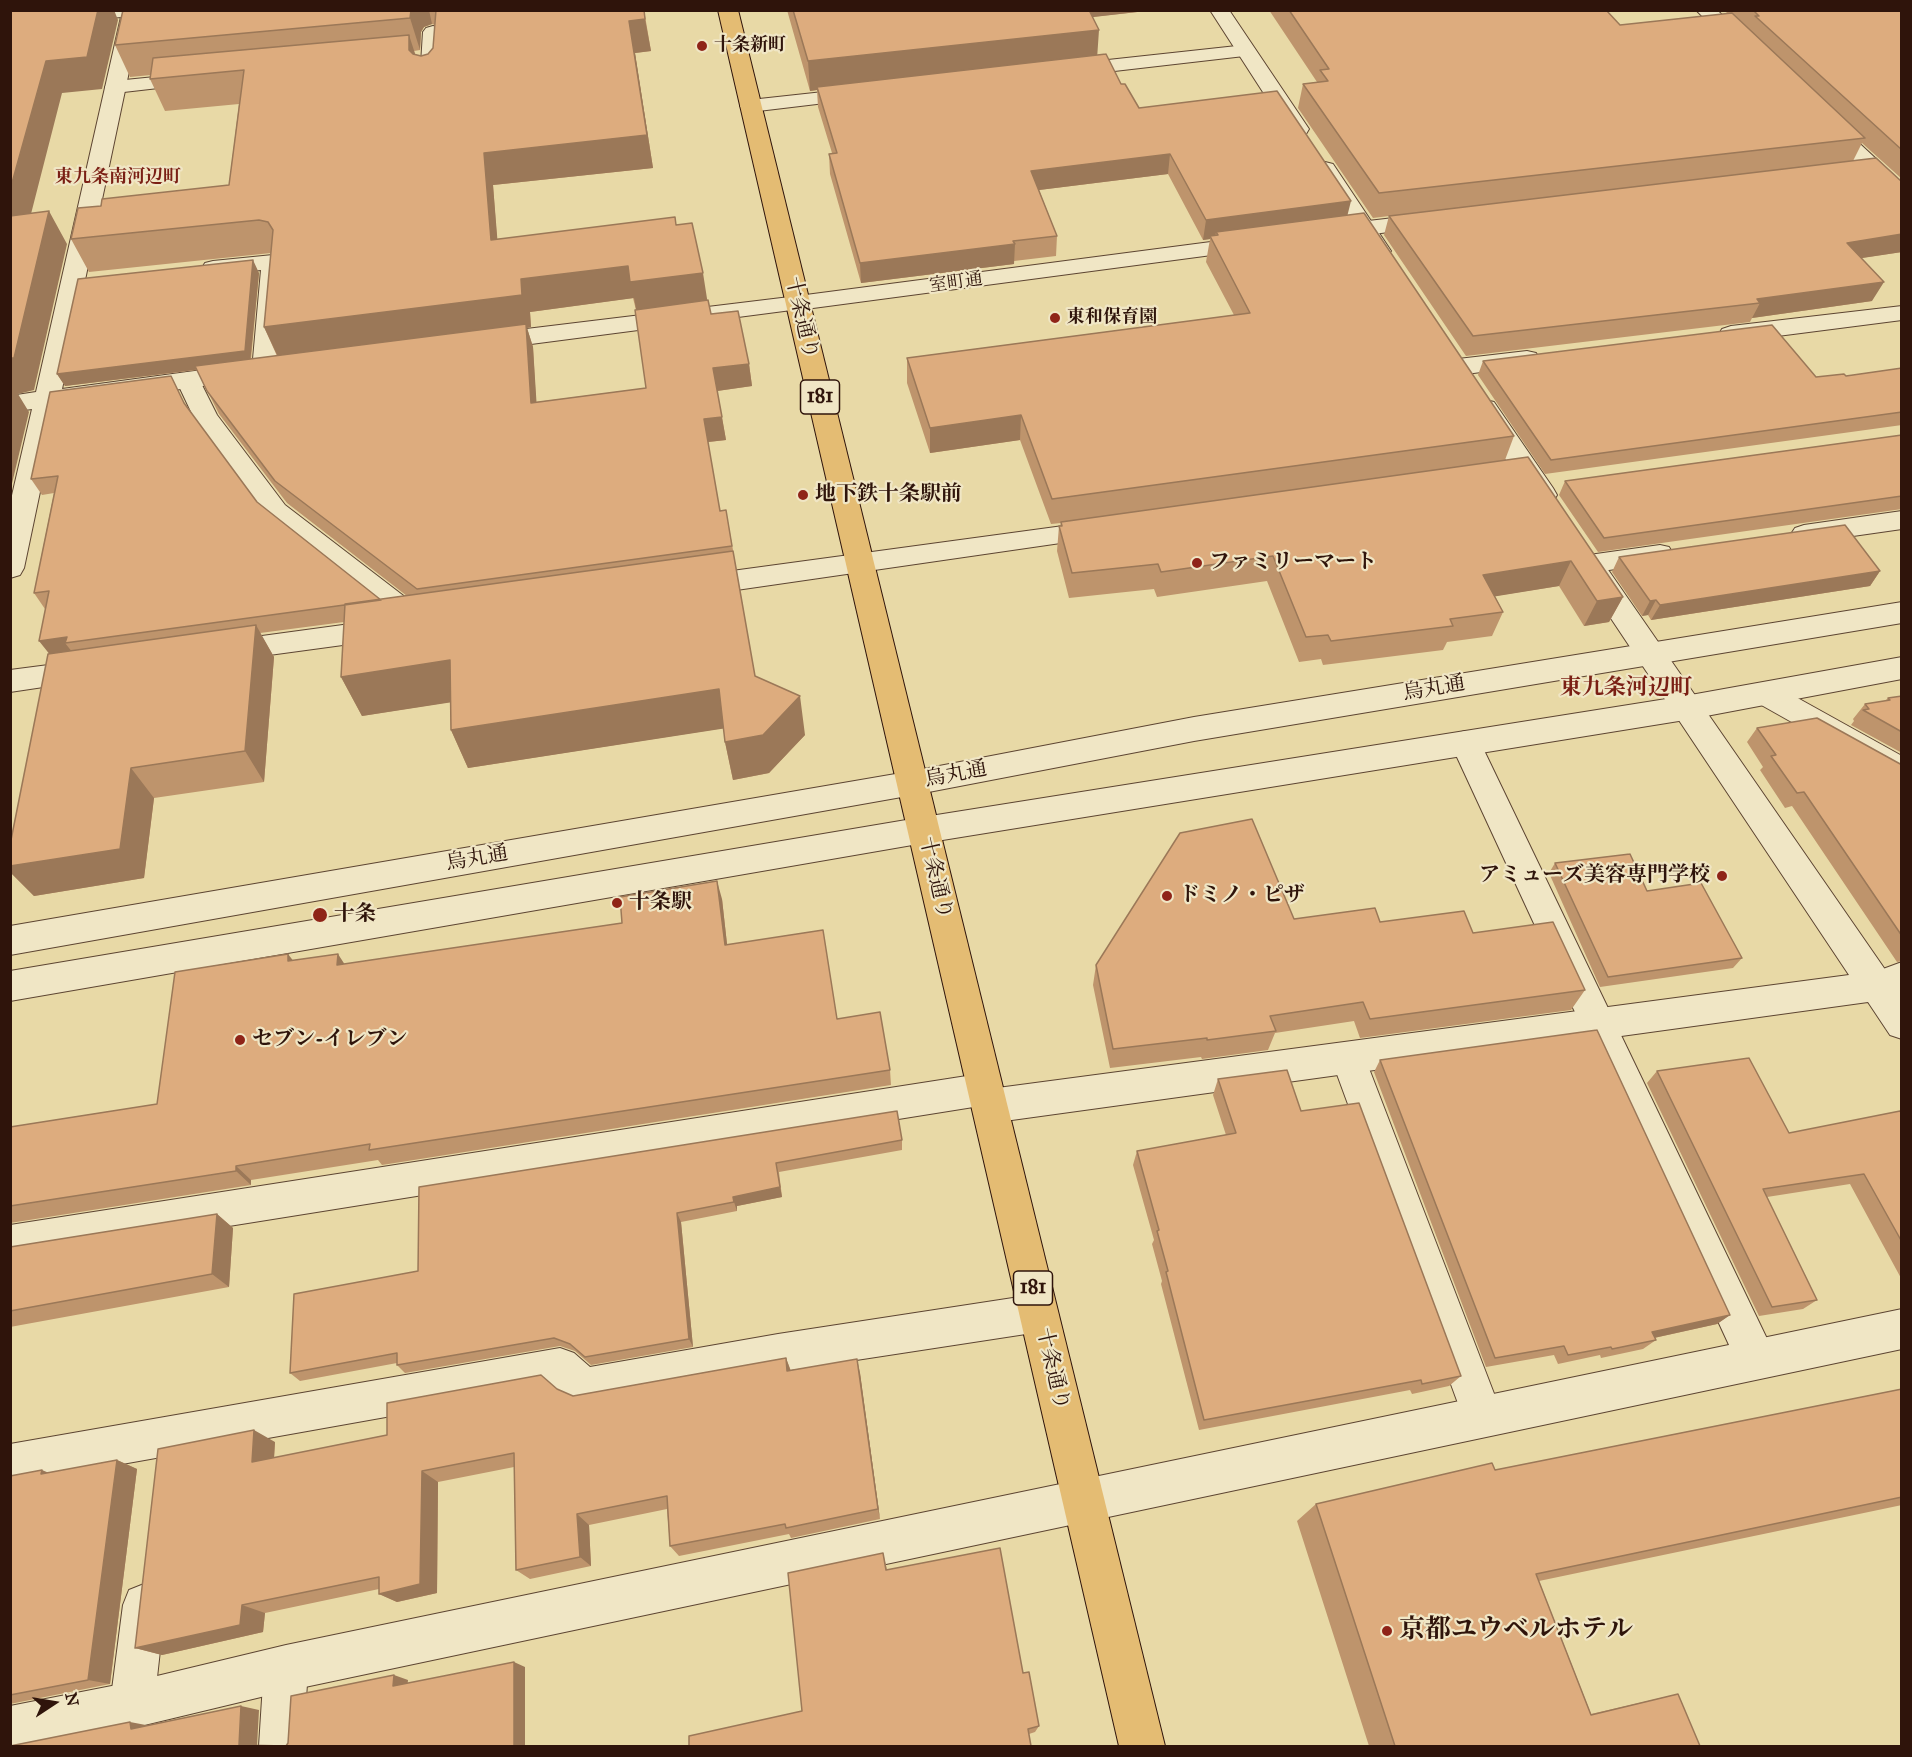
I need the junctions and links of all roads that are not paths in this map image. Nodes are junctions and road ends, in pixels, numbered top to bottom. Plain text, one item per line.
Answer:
1 (132, 10) edge
2 (728, 10) edge
3 (1219, 10) edge
4 (1705, 10) edge
5 (10, 22) edge
6 (433, 32) edge
7 (1246, 51) junction
8 (431, 57) junction
9 (1755, 58) edge
10 (408, 59) edge
11 (1055, 72) edge
12 (209, 78) edge
13 (430, 80) edge
14 (115, 87) junction
15 (877, 92) edge
16 (1806, 105) edge
17 (750, 106) junction
18 (1902, 165) edge
19 (1873, 169) junction
20 (1849, 171) edge
21 (1902, 196) edge
22 (1447, 219) edge
23 (1364, 228) junction
24 (1317, 235) edge
25 (1270, 241) edge
26 (1391, 268) edge
27 (190, 271) edge
28 (96, 281) edge
29 (72, 284) junction
30 (798, 303) junction
31 (1902, 313) edge
32 (1703, 337) edge
33 (465, 345) edge
34 (1551, 356) edge
35 (276, 368) joint
36 (188, 380) junction
37 (47, 400) junction
38 (10, 404) edge
39 (1557, 515) edge
40 (1902, 520) edge
41 (1130, 526) edge
42 (1774, 538) edge
43 (1682, 551) edge
44 (1583, 554) joint
45 (860, 563) junction
46 (10, 568) edge
47 (664, 590) edge
48 (1902, 612) edge
49 (1649, 653) junction
50 (198, 655) edge
51 (116, 667) edge
52 (1902, 668) edge
53 (10, 681) edge
54 (1766, 693) junction
55 (1685, 708) junction
56 (1465, 742) junction
57 (1902, 770) edge
58 (912, 783) junction
59 (924, 830) junction
60 (10, 941) edge
61 (1889, 981) edge
62 (10, 986) edge
63 (1599, 1023) junction
64 (1902, 1024) edge
65 (1348, 1058) junction
66 (988, 1097) junction
67 (10, 1243) edge
68 (1039, 1313) junction
69 (1902, 1329) edge
70 (1756, 1359) junction
71 (1483, 1417) junction
72 (10, 1464) edge
73 (1084, 1501) junction
74 (148, 1565) edge
75 (286, 1668) junction
76 (132, 1705) junction
77 (10, 1729) edge
78 (281, 1746) edge
79 (1142, 1746) edge

1 - 5 street
1 - 14 street
2 - 17 main road, 十条通り / 181
3 - 7 street
4 - 9 street
6 - 8 lane
7 - 11 lane
7 - 23 street
8 - 10 lane
8 - 13 lane
12 - 14 lane
14 - 29 street
15 - 17 lane
16 - 19 street
17 - 30 main road, 十条通り / 181
18 - 19 street
19 - 20 lane
19 - 21 street
22 - 23 lane
23 - 24 lane
23 - 26 street
25 - 30 lane, 室町通
27 - 35 lane
28 - 29 lane
29 - 37 street
30 - 33 street, 室町通
30 - 45 main road, 十条通り / 181
31 - 32 street
34 - 39 street
35 - 36 street
36 - 37 street
36 - 50 lane
37 - 38 street
37 - 46 street
40 - 42 lane
41 - 45 lane
43 - 44 lane
44 - 49 street
45 - 47 lane
45 - 58 main road, 十条通り / 181
48 - 49 street, 烏丸通
49 - 55 street
49 - 58 street, 烏丸通
51 - 53 lane
52 - 54 street
54 - 55 street
54 - 57 lane
55 - 56 street
55 - 61 street
56 - 59 street
56 - 63 lane
58 - 59 main road, 十条通り / 181
58 - 60 street, 烏丸通
59 - 62 street
59 - 66 main road, 十条通り / 181
61 - 63 street
61 - 64 street
63 - 65 street
63 - 70 lane
65 - 66 street
65 - 71 lane
66 - 67 lane
66 - 68 main road, 十条通り / 181
68 - 72 lane
68 - 73 main road, 十条通り / 181
69 - 70 street
70 - 71 street
71 - 73 street
73 - 75 street
73 - 79 main road, 十条通り / 181
74 - 76 lane
75 - 76 street
75 - 78 lane
76 - 77 street

